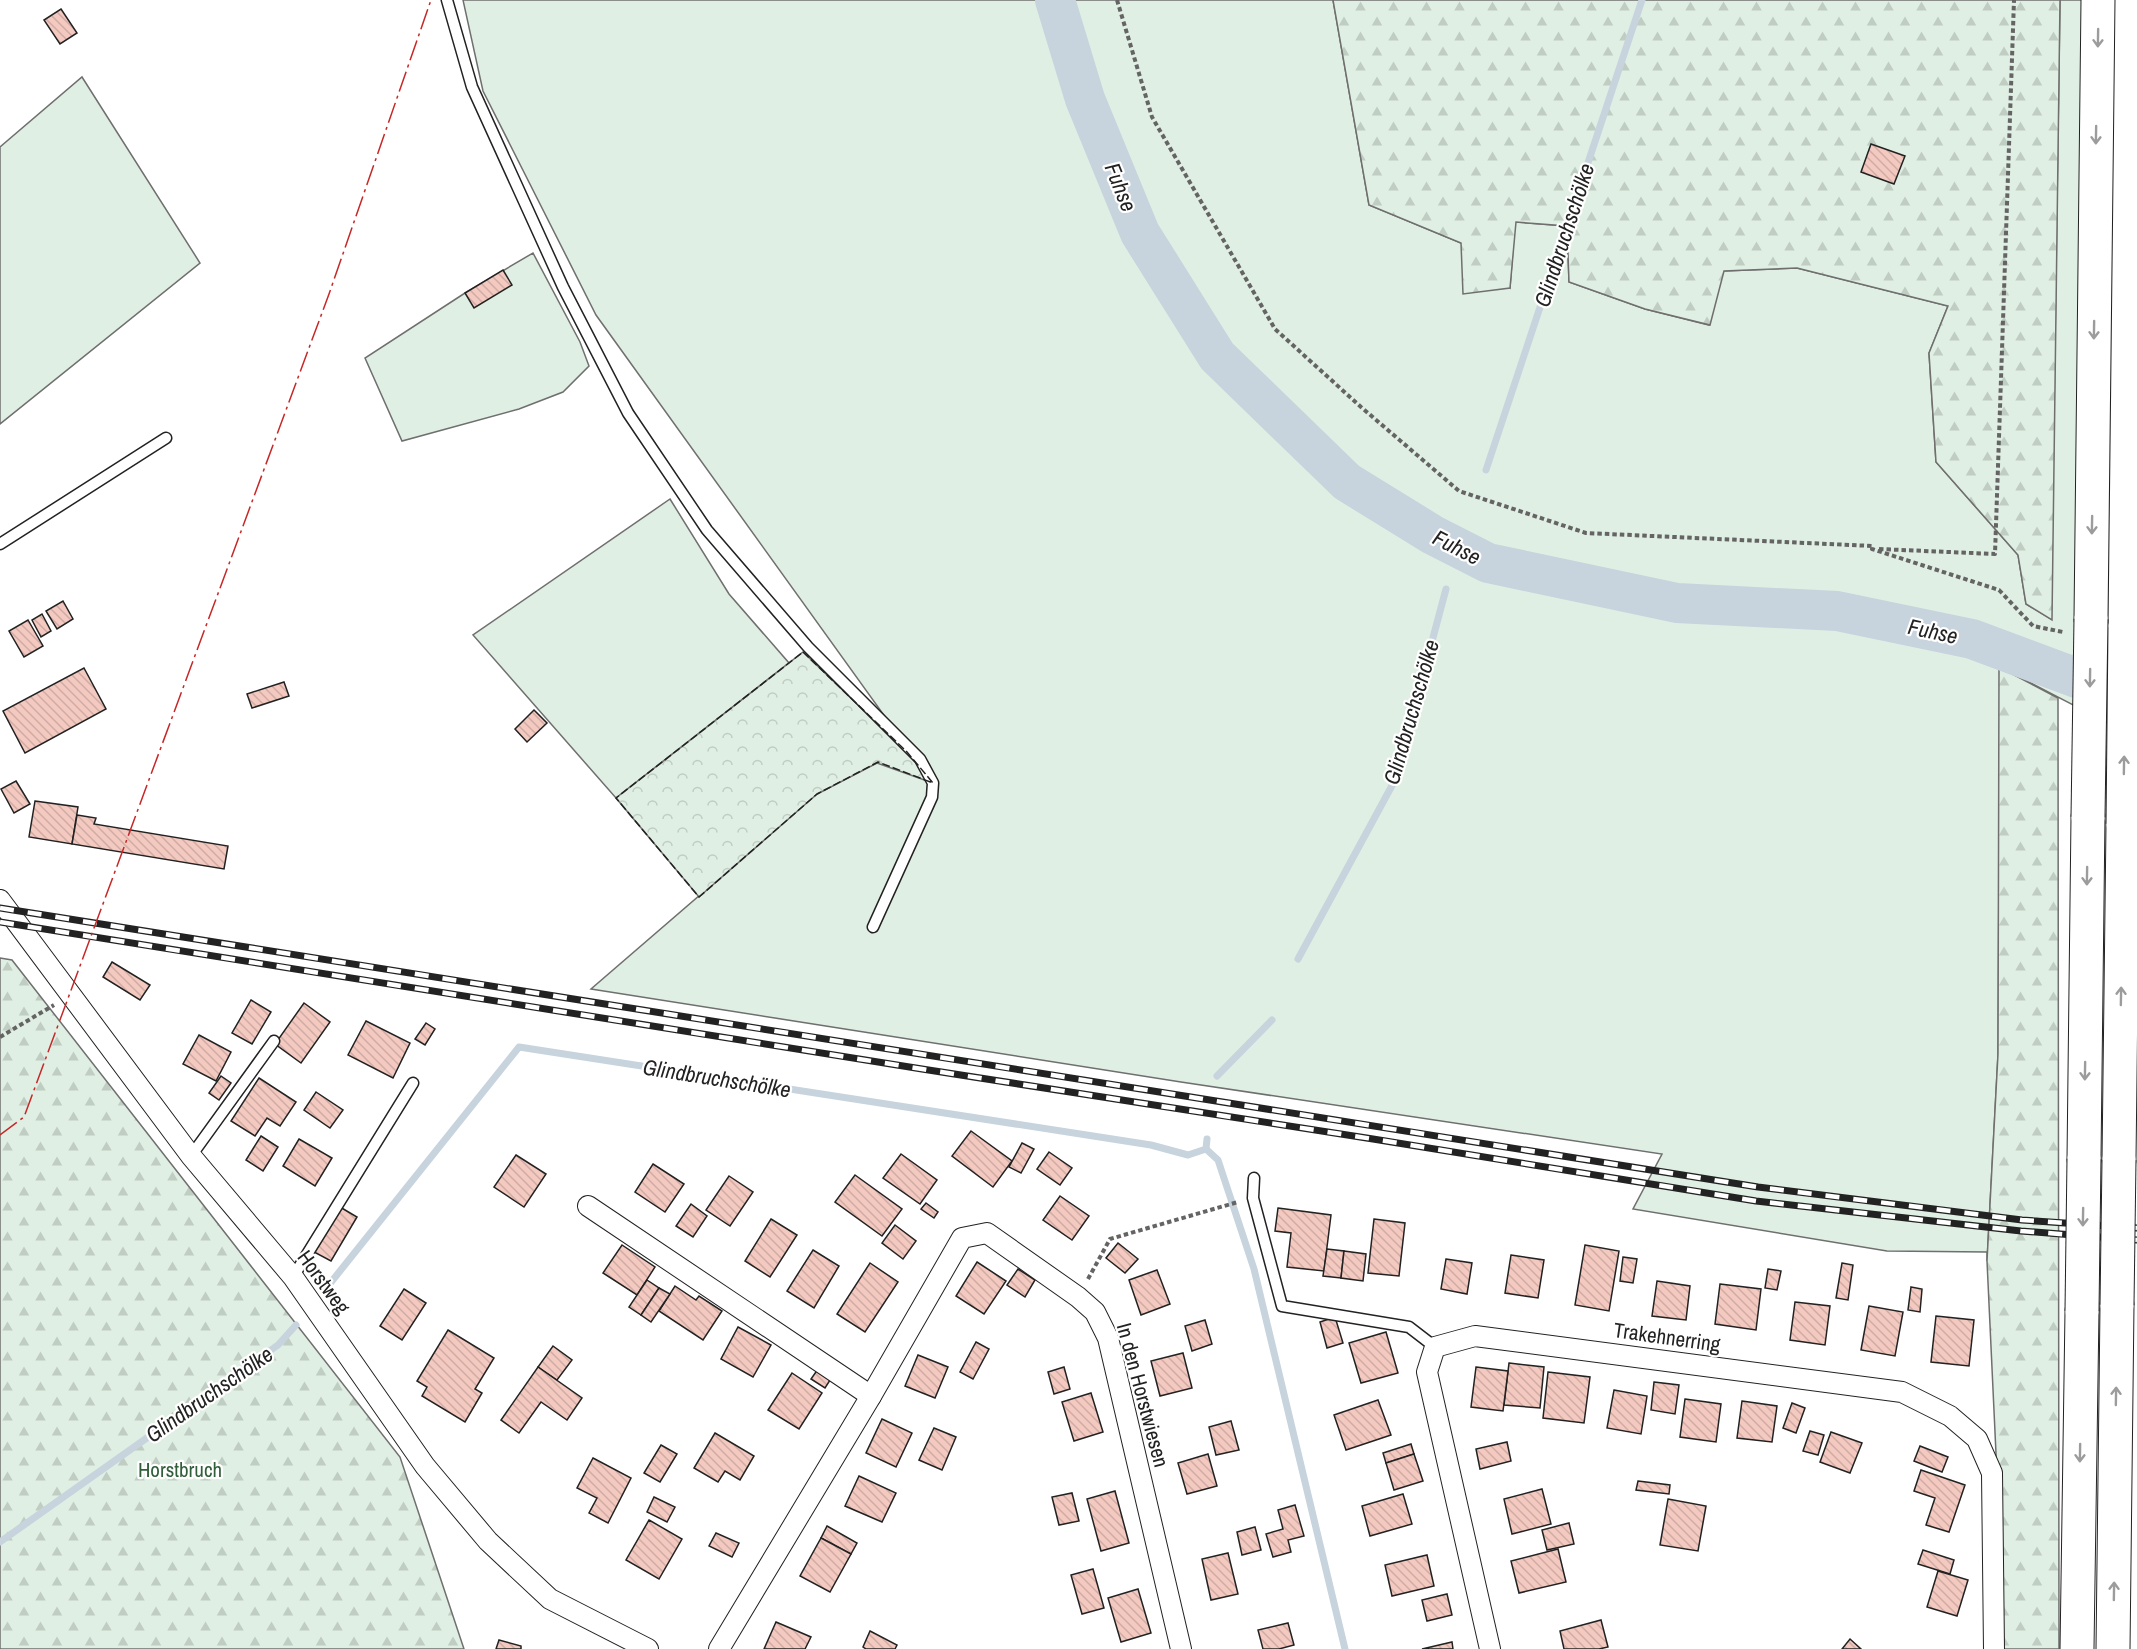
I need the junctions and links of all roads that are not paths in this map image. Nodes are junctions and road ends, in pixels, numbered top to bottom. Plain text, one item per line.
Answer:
1 (447, 0) edge
2 (2098, 0) edge
3 (2132, 0) edge
4 (166, 438) dead end
5 (0, 544) edge
6 (0, 900) edge
7 (873, 927) dead end
8 (274, 1041) dead end
9 (413, 1083) dead end
10 (191, 1156) junction
11 (1254, 1178) dead end
12 (588, 1206) dead end
13 (293, 1277) junction
14 (1435, 1347) junction
15 (871, 1396) junction
16 (648, 1649) edge
17 (719, 1649) edge
18 (1181, 1649) edge
19 (1490, 1649) edge
20 (1994, 1649) edge
21 (2077, 1649) edge
22 (2113, 1649) edge

1 - 7 lane
2 -> 21 highway, bridge
22 -> 3 highway, bridge
4 - 5 lane
6 - 10 street, Horstweg
8 - 10 lane
9 - 13 lane
10 - 13 street, Horstweg
11 - 14 lane
12 - 15 street
13 - 16 street, Horstweg
14 - 19 street
14 - 20 street, Trakehnerring
15 - 17 street, In den Horstwiesen
15 - 18 street, In den Horstwiesen

